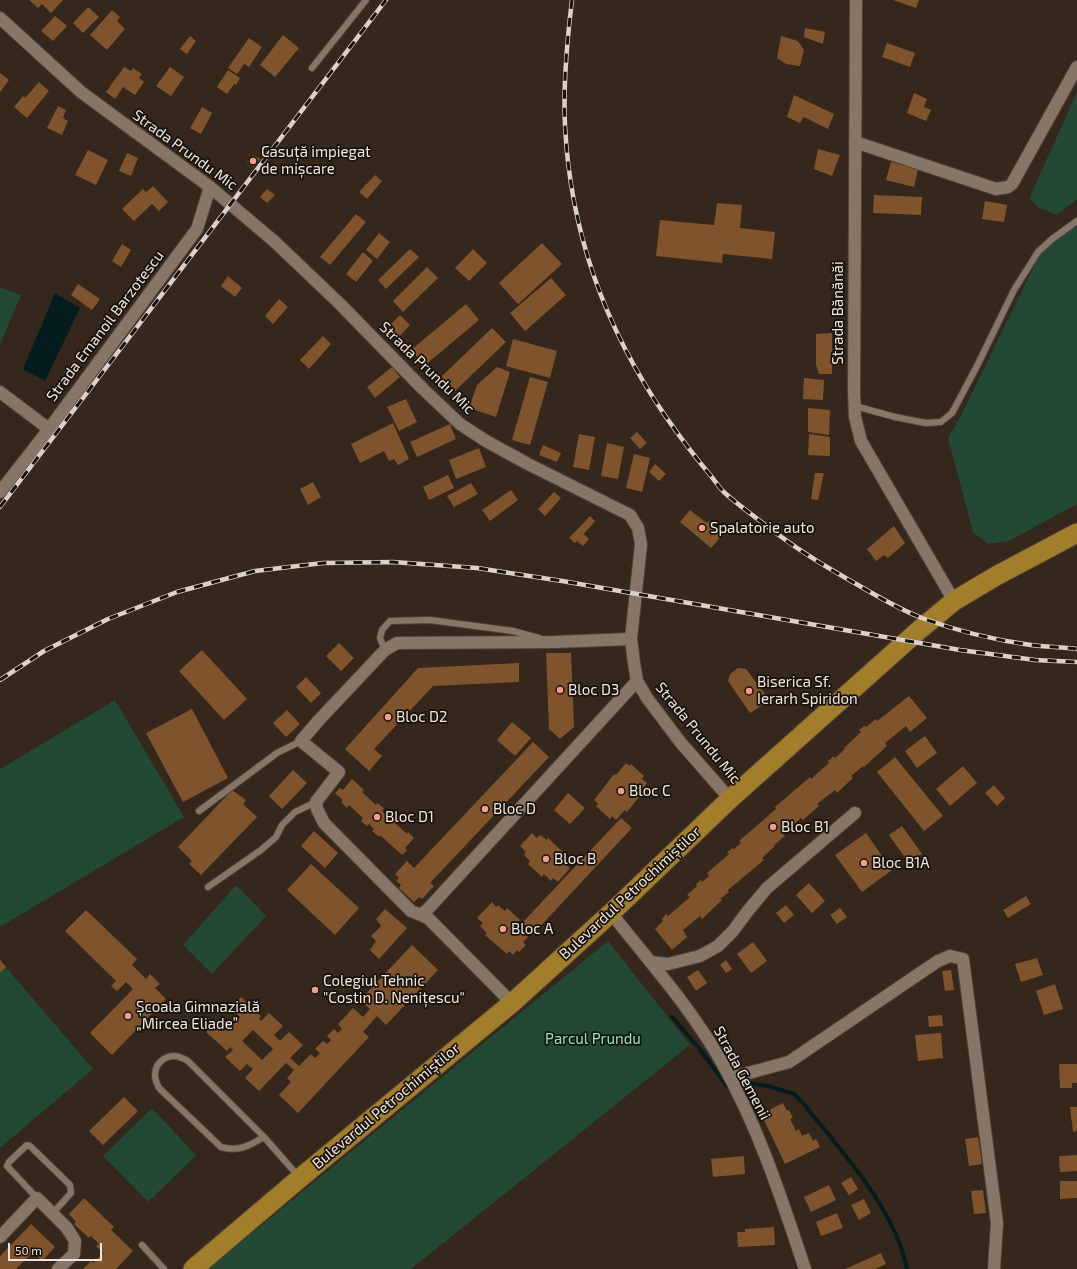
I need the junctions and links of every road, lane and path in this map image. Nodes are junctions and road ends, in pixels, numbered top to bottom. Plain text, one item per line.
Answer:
1 (366, 0) edge
2 (856, 0) edge
3 (0, 18) edge
4 (312, 68) dead end
5 (1077, 68) edge
6 (855, 142) junction
7 (210, 187) junction
8 (1077, 220) edge
9 (0, 392) edge
10 (855, 406) junction
11 (48, 429) junction
12 (0, 492) edge
13 (1077, 533) edge
14 (954, 601) junction
15 (631, 640) junction
16 (554, 642) junction
17 (385, 650) junction
18 (637, 681) junction
19 (302, 741) junction
20 (730, 799) junction
21 (316, 802) junction
22 (199, 811) dead end
23 (856, 813) dead end
24 (208, 887) dead end
25 (611, 913) junction
26 (421, 914) junction
27 (650, 962) junction
28 (512, 1003) junction
29 (730, 1078) junction
30 (264, 1137) junction
31 (300, 1178) junction
32 (37, 1198) junction
33 (52, 1214) junction
34 (0, 1237) edge
35 (142, 1245) dead end
36 (58, 1269) edge
37 (164, 1269) edge
38 (193, 1269) edge
39 (805, 1269) edge
40 (994, 1269) edge

1 - 4 lane
2 - 6 street, Strada Bănănăi
3 - 7 street, Strada Prundu Mic
5 - 6 street
6 - 10 street, Strada Bănănăi
7 - 11 street, Strada Emanoil Barzotescu
7 - 15 street, Strada Prundu Mic
8 - 10 lane
9 - 11 street
10 - 14 street, Strada Bănănăi
11 - 12 street, Strada Emanoil Barzotescu
13 - 14 main road, Bulevardul Petrochimiștilor
14 - 20 main road, Bulevardul Petrochimiștilor
15 - 16 street
15 - 18 street, Strada Prundu Mic
16 - 17 street
16 - 17 lane
17 - 19 street
18 - 20 street, Strada Prundu Mic
18 - 26 street
19 - 21 street
19 - 22 lane
20 - 25 main road, Bulevardul Petrochimiștilor
21 - 24 lane
21 - 26 street
23 - 27 street
25 - 27 street, Strada Gemenii
25 - 28 main road, Bulevardul Petrochimiștilor
26 - 28 street
27 - 29 street, Strada Gemenii
28 - 31 main road, Bulevardul Petrochimiștilor
29 - 39 street, Strada Gemenii
29 - 40 street
30 - 30 lane
30 - 31 lane
31 - 38 main road, Bulevardul Petrochimiștilor
32 - 33 street
32 - 33 lane
32 - 34 street
33 - 36 street
35 - 37 lane

